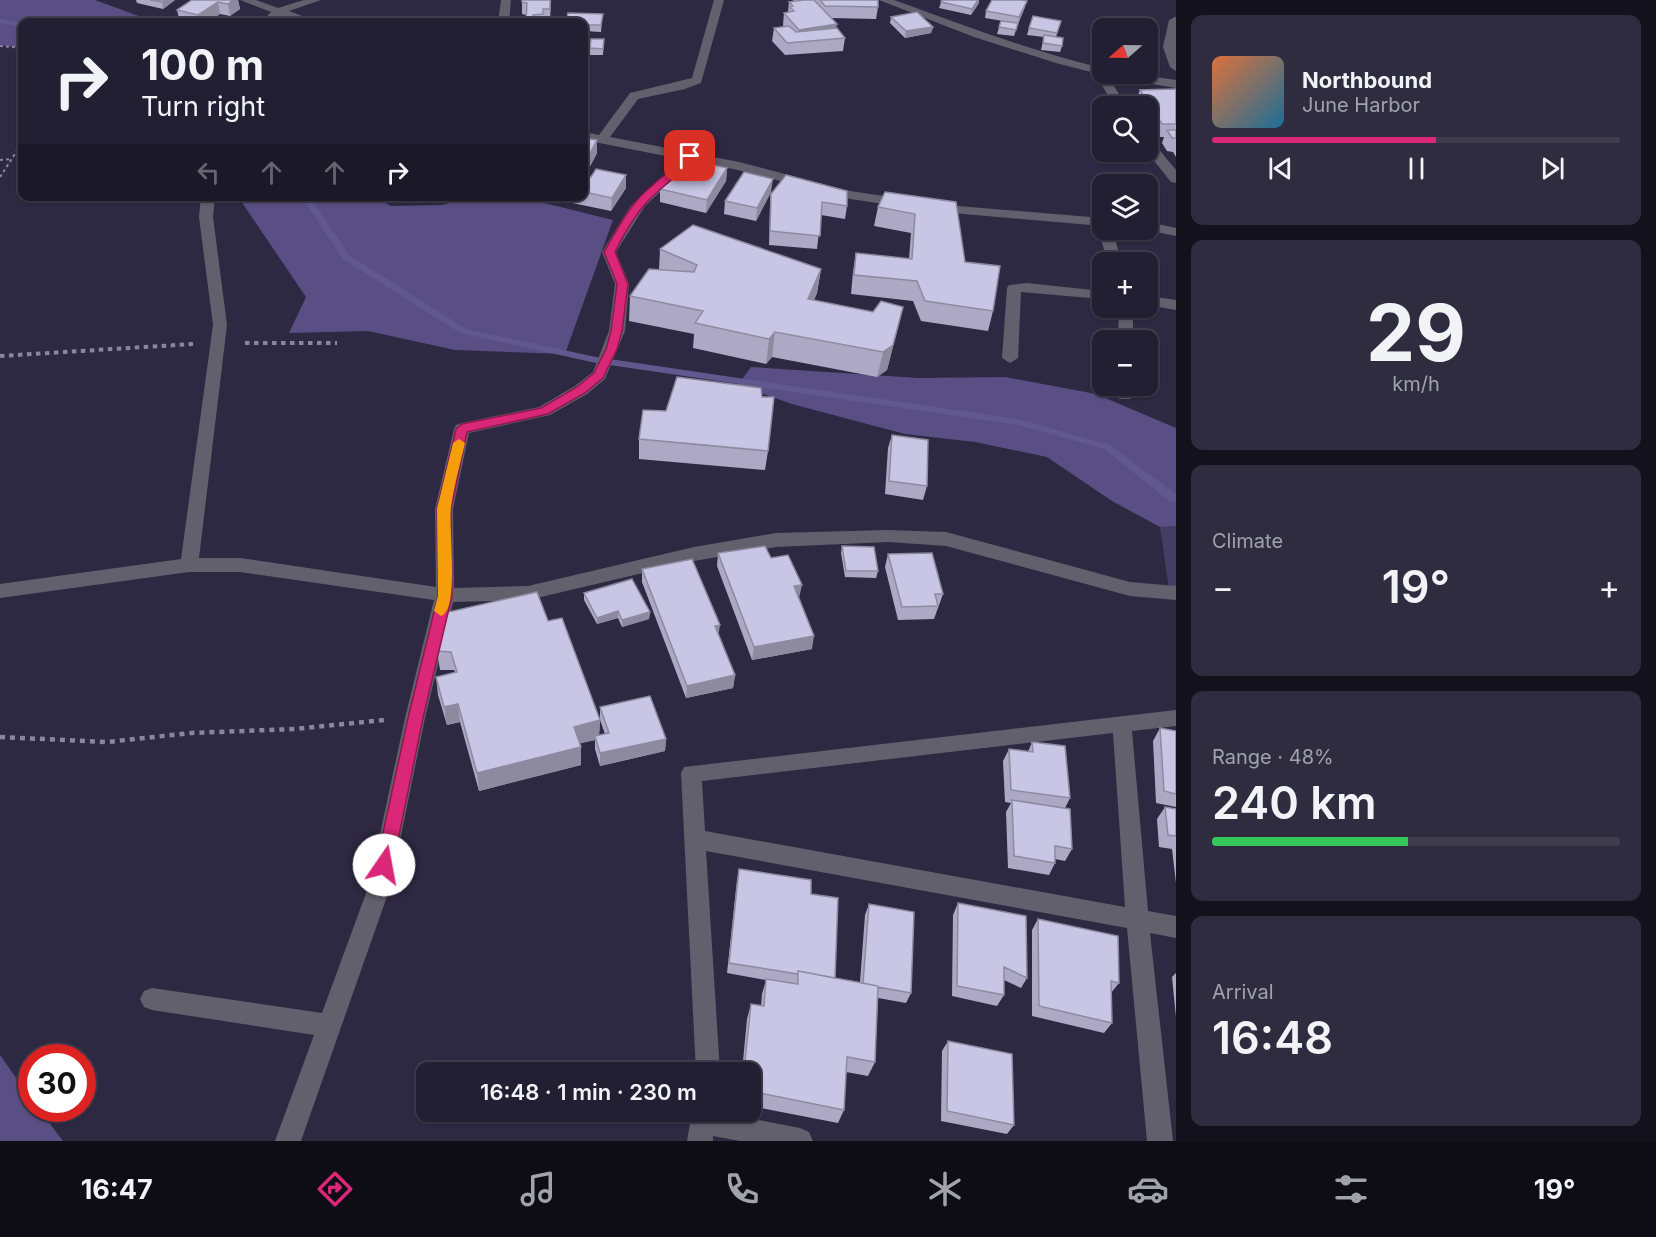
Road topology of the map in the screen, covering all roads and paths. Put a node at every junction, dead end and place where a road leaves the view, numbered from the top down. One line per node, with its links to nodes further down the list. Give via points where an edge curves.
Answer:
1 (245, 0): 6 (street)
2 (316, 0): 6 (street)
3 (506, 0): 9 (street)
4 (719, 0): 18 (street, via 697,80 634,96)
5 (884, 0): 14 (street, via 978,35)
6 (279, 11): 7 (street); 8 (street)
7 (271, 18)
8 (298, 18)
9 (504, 18)
10 (1175, 20): 13 (street, via 1169,47)
11 (0, 46): 12 (path)
12 (18, 48)
13 (1176, 67)
14 (1092, 68)
15 (1158, 81): 16 (street)
16 (1176, 84)
17 (588, 137): 18 (street)
18 (602, 140): 20 (street)
19 (18, 149): 23 (path)
20 (690, 156): 27 (street, via 850,195 933,208); 40 (street, via 645,198 609,252 622,284 616,331 599,375 544,411 462,429 444,509)
21 (1158, 156): 25 (street)
22 (0, 159): 23 (path)
23 (11, 159): 24 (path)
24 (0, 177)
25 (1176, 179)
26 (208, 201): 33 (street, via 206,217 220,325)
27 (1092, 221)
28 (1158, 228): 29 (street)
29 (1176, 232)
30 (1092, 294): 36 (street, via 1014,288)
31 (1158, 302): 32 (street)
32 (1176, 305)
33 (218, 342): 34 (path); 35 (path); 37 (street)
34 (337, 343)
35 (0, 356)
36 (1010, 358)
37 (189, 565): 38 (street); 40 (street, via 240,565)
38 (0, 591)
39 (1176, 593): 40 (street, via 1130,589 946,540 888,536 776,540 694,554 528,593)
40 (445, 596): 41 (street)
41 (415, 718): 44 (path, via 106,742); 49 (street, via 380,885)
42 (1176, 718): 43 (street)
43 (1122, 725): 45 (street, via 692,773); 46 (street)
44 (0, 737)
45 (695, 839): 46 (street); 50 (street)
46 (1137, 920): 47 (street); 54 (street)
47 (1176, 927)
48 (152, 999): 49 (street)
49 (329, 1026): 52 (street)
50 (707, 1062)
51 (702, 1125): 53 (street)
52 (288, 1141)
53 (800, 1141)
54 (1160, 1141)

